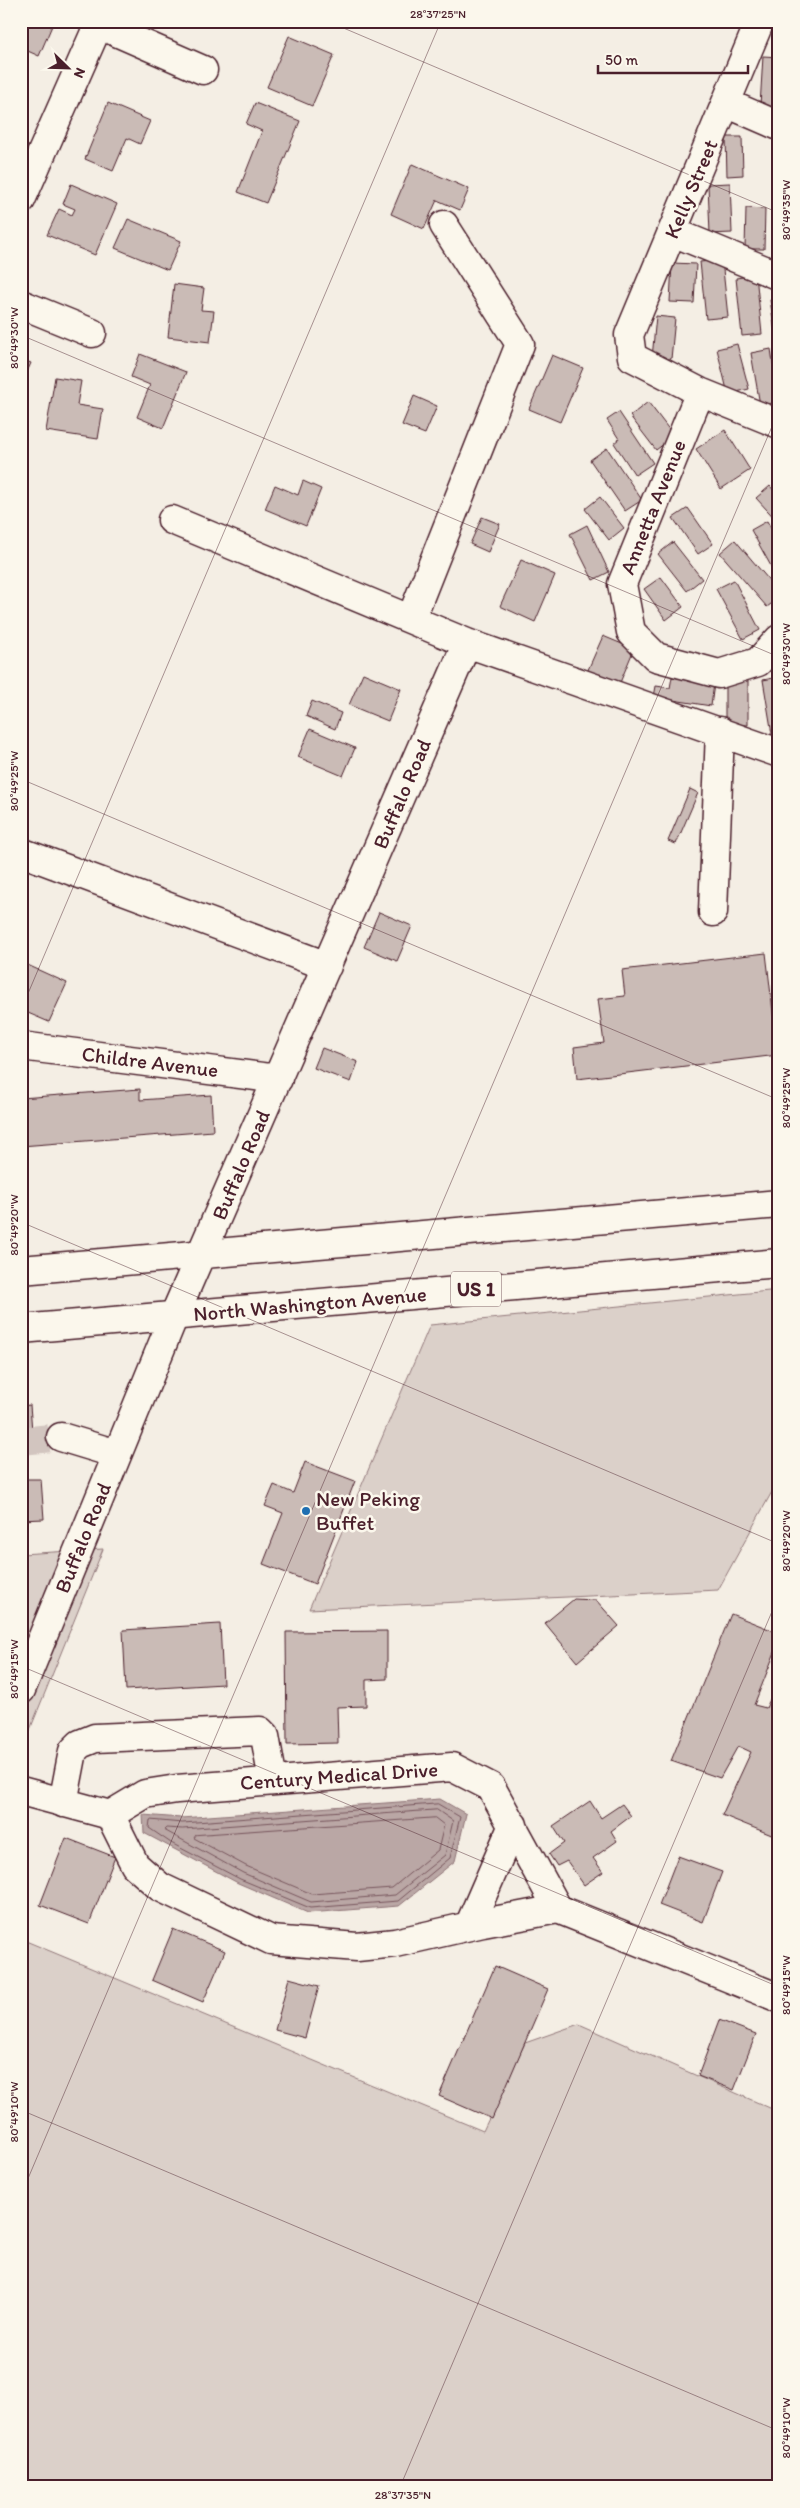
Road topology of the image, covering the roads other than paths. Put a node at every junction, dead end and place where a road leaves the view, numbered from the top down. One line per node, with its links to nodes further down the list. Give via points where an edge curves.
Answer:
1 (760, 21): 4 (street, Kelly Street)
2 (99, 23): 3 (street); 6 (street)
3 (203, 70)
4 (726, 103): 5 (street); 8 (street, Kelly Street)
5 (779, 126)
6 (21, 200)
7 (444, 226): 15 (street, via 520,344)
8 (673, 232): 9 (street); 12 (street, Kelly Street, via 629,335 632,357)
9 (779, 276)
10 (21, 304): 11 (street)
11 (92, 333)
12 (700, 392): 13 (street); 16 (street, Annetta Avenue, via 622,584 631,632 656,657 718,674 758,662)
13 (779, 424)
14 (172, 520): 15 (street)
15 (412, 619): 17 (street)
16 (779, 639)
17 (467, 643): 18 (street); 22 (street, Buffalo Road)
18 (720, 730): 19 (street); 21 (street)
19 (779, 753)
20 (21, 852): 22 (street)
21 (713, 912)
22 (327, 966): 24 (street, Buffalo Road)
23 (21, 1046): 24 (street, Childre Avenue)
24 (278, 1078): 26 (street, Buffalo Road)
25 (779, 1204): 26 (street)
26 (203, 1254): 28 (street); 29 (street, Buffalo Road)
27 (779, 1263): 29 (street, North Washington Avenue / US 1)
28 (21, 1270)
29 (174, 1316): 30 (street, North Washington Avenue / US 1); 32 (street, Buffalo Road)
30 (21, 1329)
31 (61, 1437): 32 (street)
32 (117, 1454): 33 (street, Buffalo Road)
33 (21, 1690)
34 (273, 1781): 36 (street, via 265,1736 260,1731 94,1738 73,1751); 37 (street, Century Medical Drive, via 178,1788 145,1794); 38 (street, Century Medical Drive, via 452,1768 491,1787)
35 (21, 1791): 36 (street)
36 (63, 1802): 37 (street)
37 (110, 1815): 40 (street, via 135,1865 160,1887 270,1940 357,1947 395,1943)
38 (513, 1825): 39 (street, Century Medical Drive); 40 (street)
39 (558, 1909): 40 (street); 41 (street)
40 (469, 1926)
41 (779, 1998)

